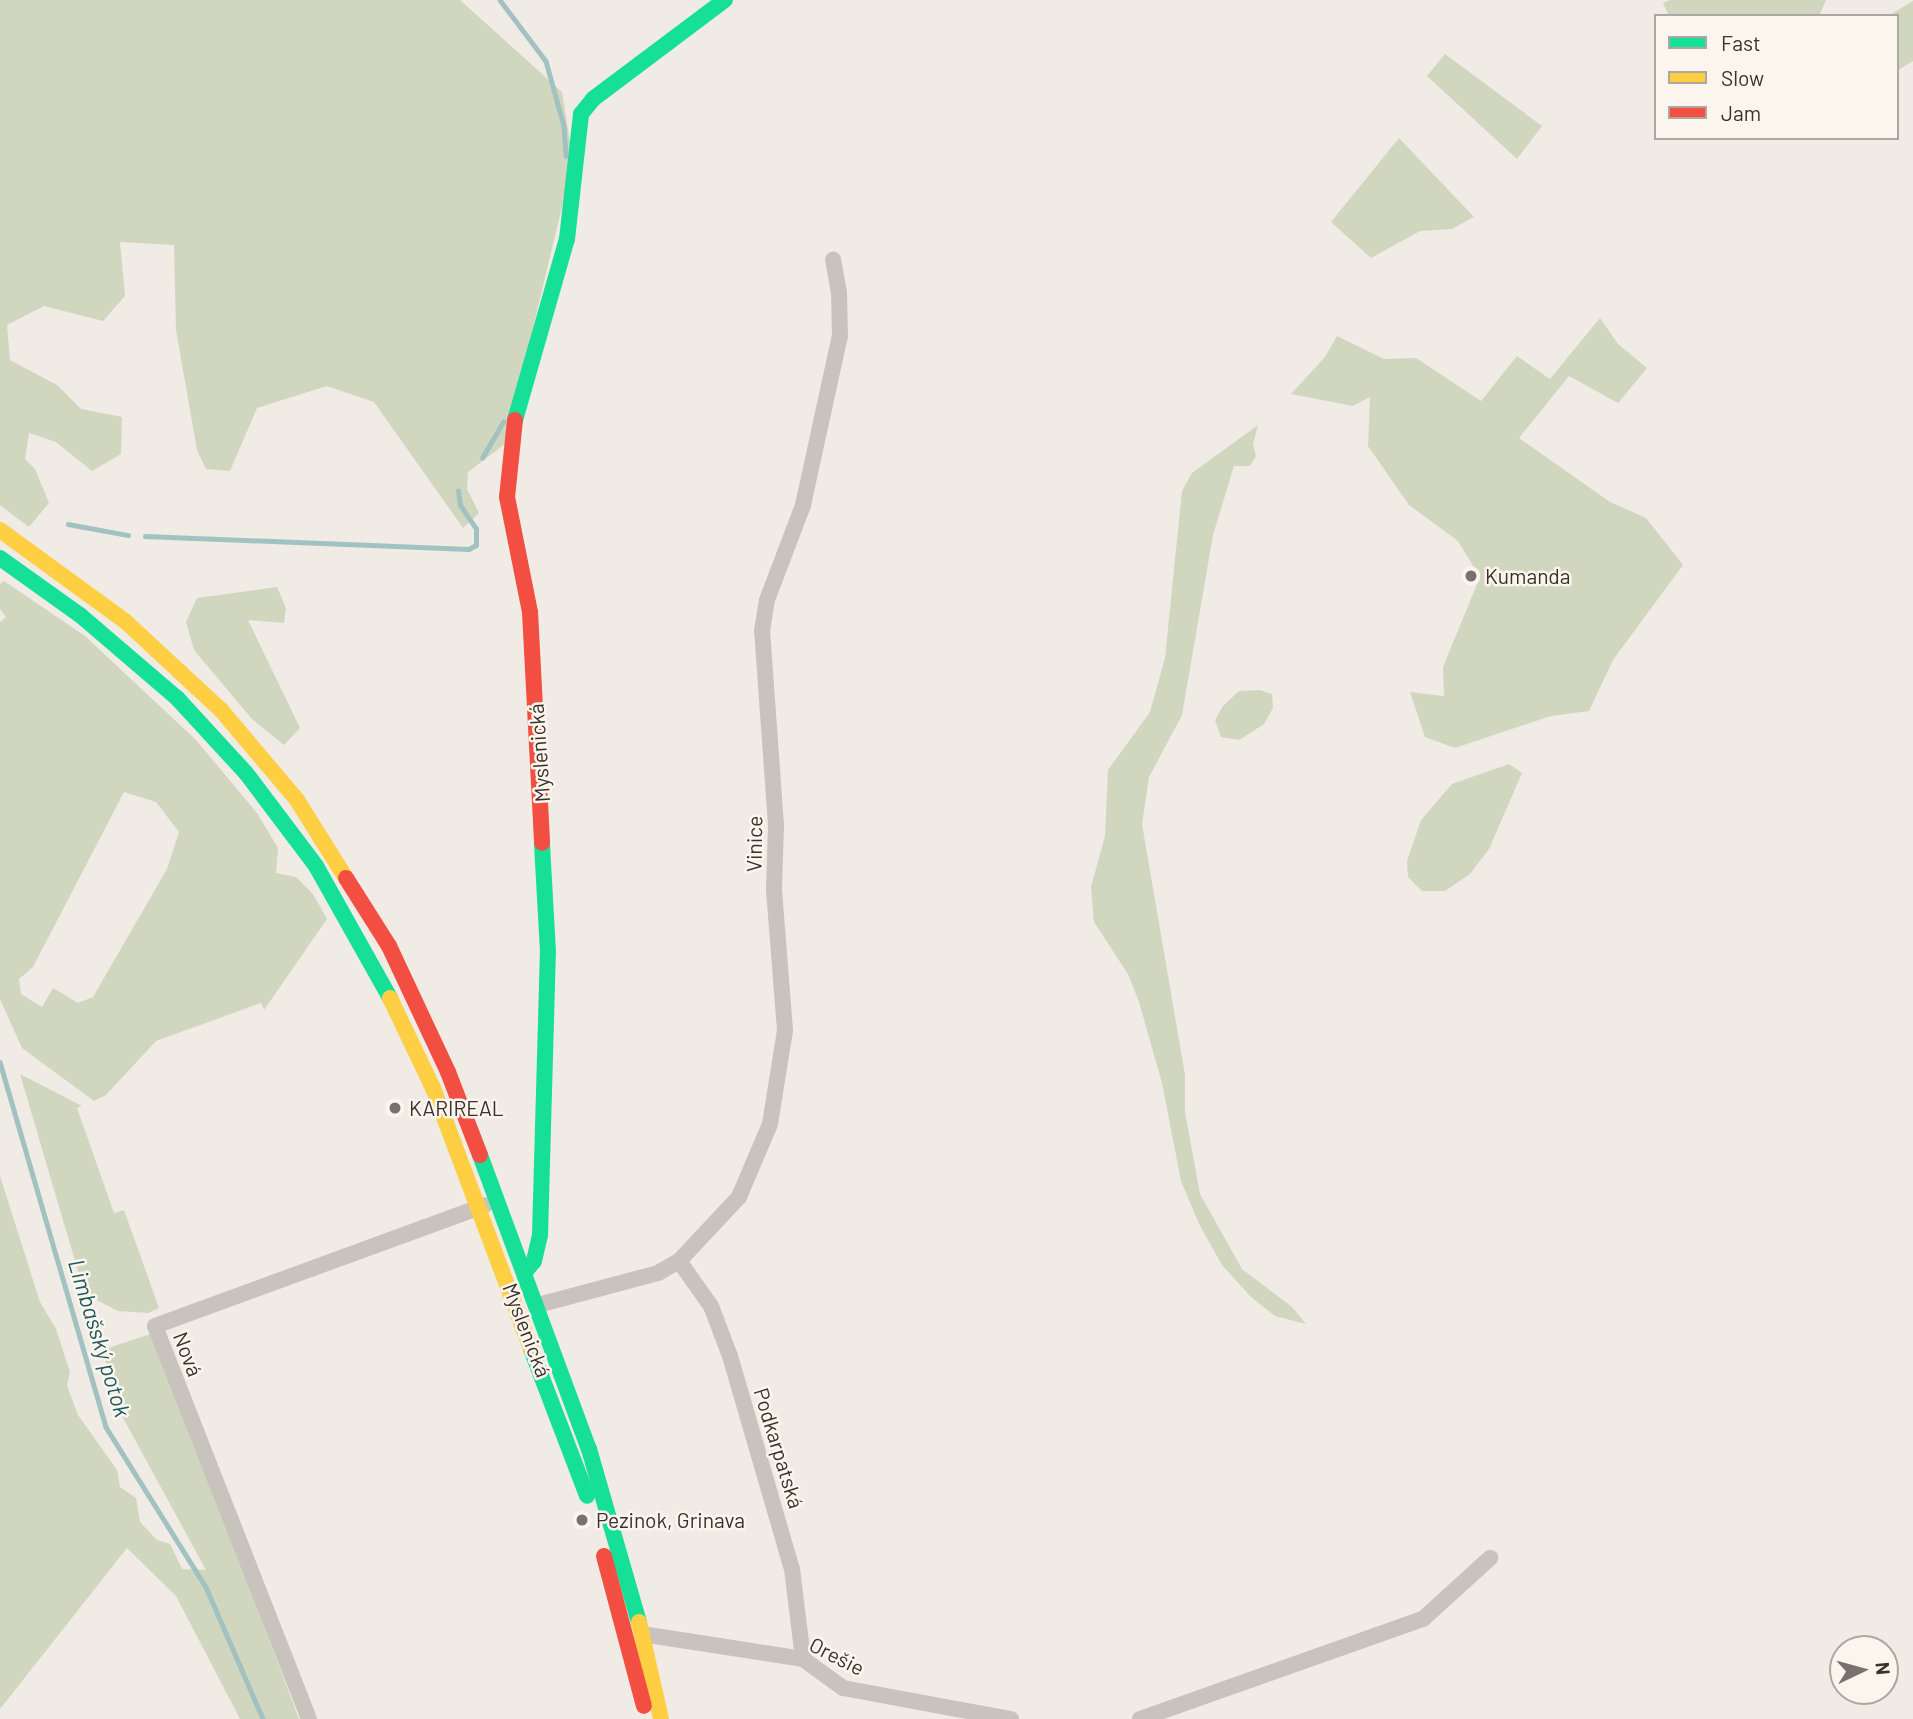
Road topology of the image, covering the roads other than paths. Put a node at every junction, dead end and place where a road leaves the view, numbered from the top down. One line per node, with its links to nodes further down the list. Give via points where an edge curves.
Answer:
1 (725, 0): 9 (main road, Myslenická, via 585,106 576,133 567,239 525,373 506,478 509,515 530,612 548,953 540,1236 534,1261)
2 (833, 260): 8 (street, Vinice, via 840,336 803,505 767,600 762,631 776,825 774,889 784,1052 770,1124 748,1182 712,1230)
3 (0, 530): 5 (main road, Myslenická, via 125,621 221,709 297,800 389,946 448,1072)
4 (0, 558): 6 (main road, Myslenická, via 146,669 226,750 316,866 369,954 428,1077)
5 (497, 1200): 6 (street); 9 (main road, Myslenická)
6 (480, 1207): 7 (main road, Myslenická); 14 (street, Nová, via 155,1325)
7 (499, 1255): 9 (main road); 15 (main road, Myslenická, via 593,1515)
8 (679, 1261): 10 (street, Vinice, via 658,1273); 13 (street, Podkarpatská, via 711,1306 730,1356 792,1569)
9 (525, 1272): 10 (main road, Myslenická)
10 (538, 1305): 12 (main road, Myslenická, via 589,1449)
11 (1490, 1558): 18 (street, via 1423,1619)
12 (642, 1634): 13 (street, Orešie); 16 (main road, Myslenická)
13 (803, 1659): 17 (street, Orešie, via 843,1688)
14 (309, 1719)
15 (647, 1719)
16 (662, 1719)
17 (1011, 1719)
18 (1140, 1719)

